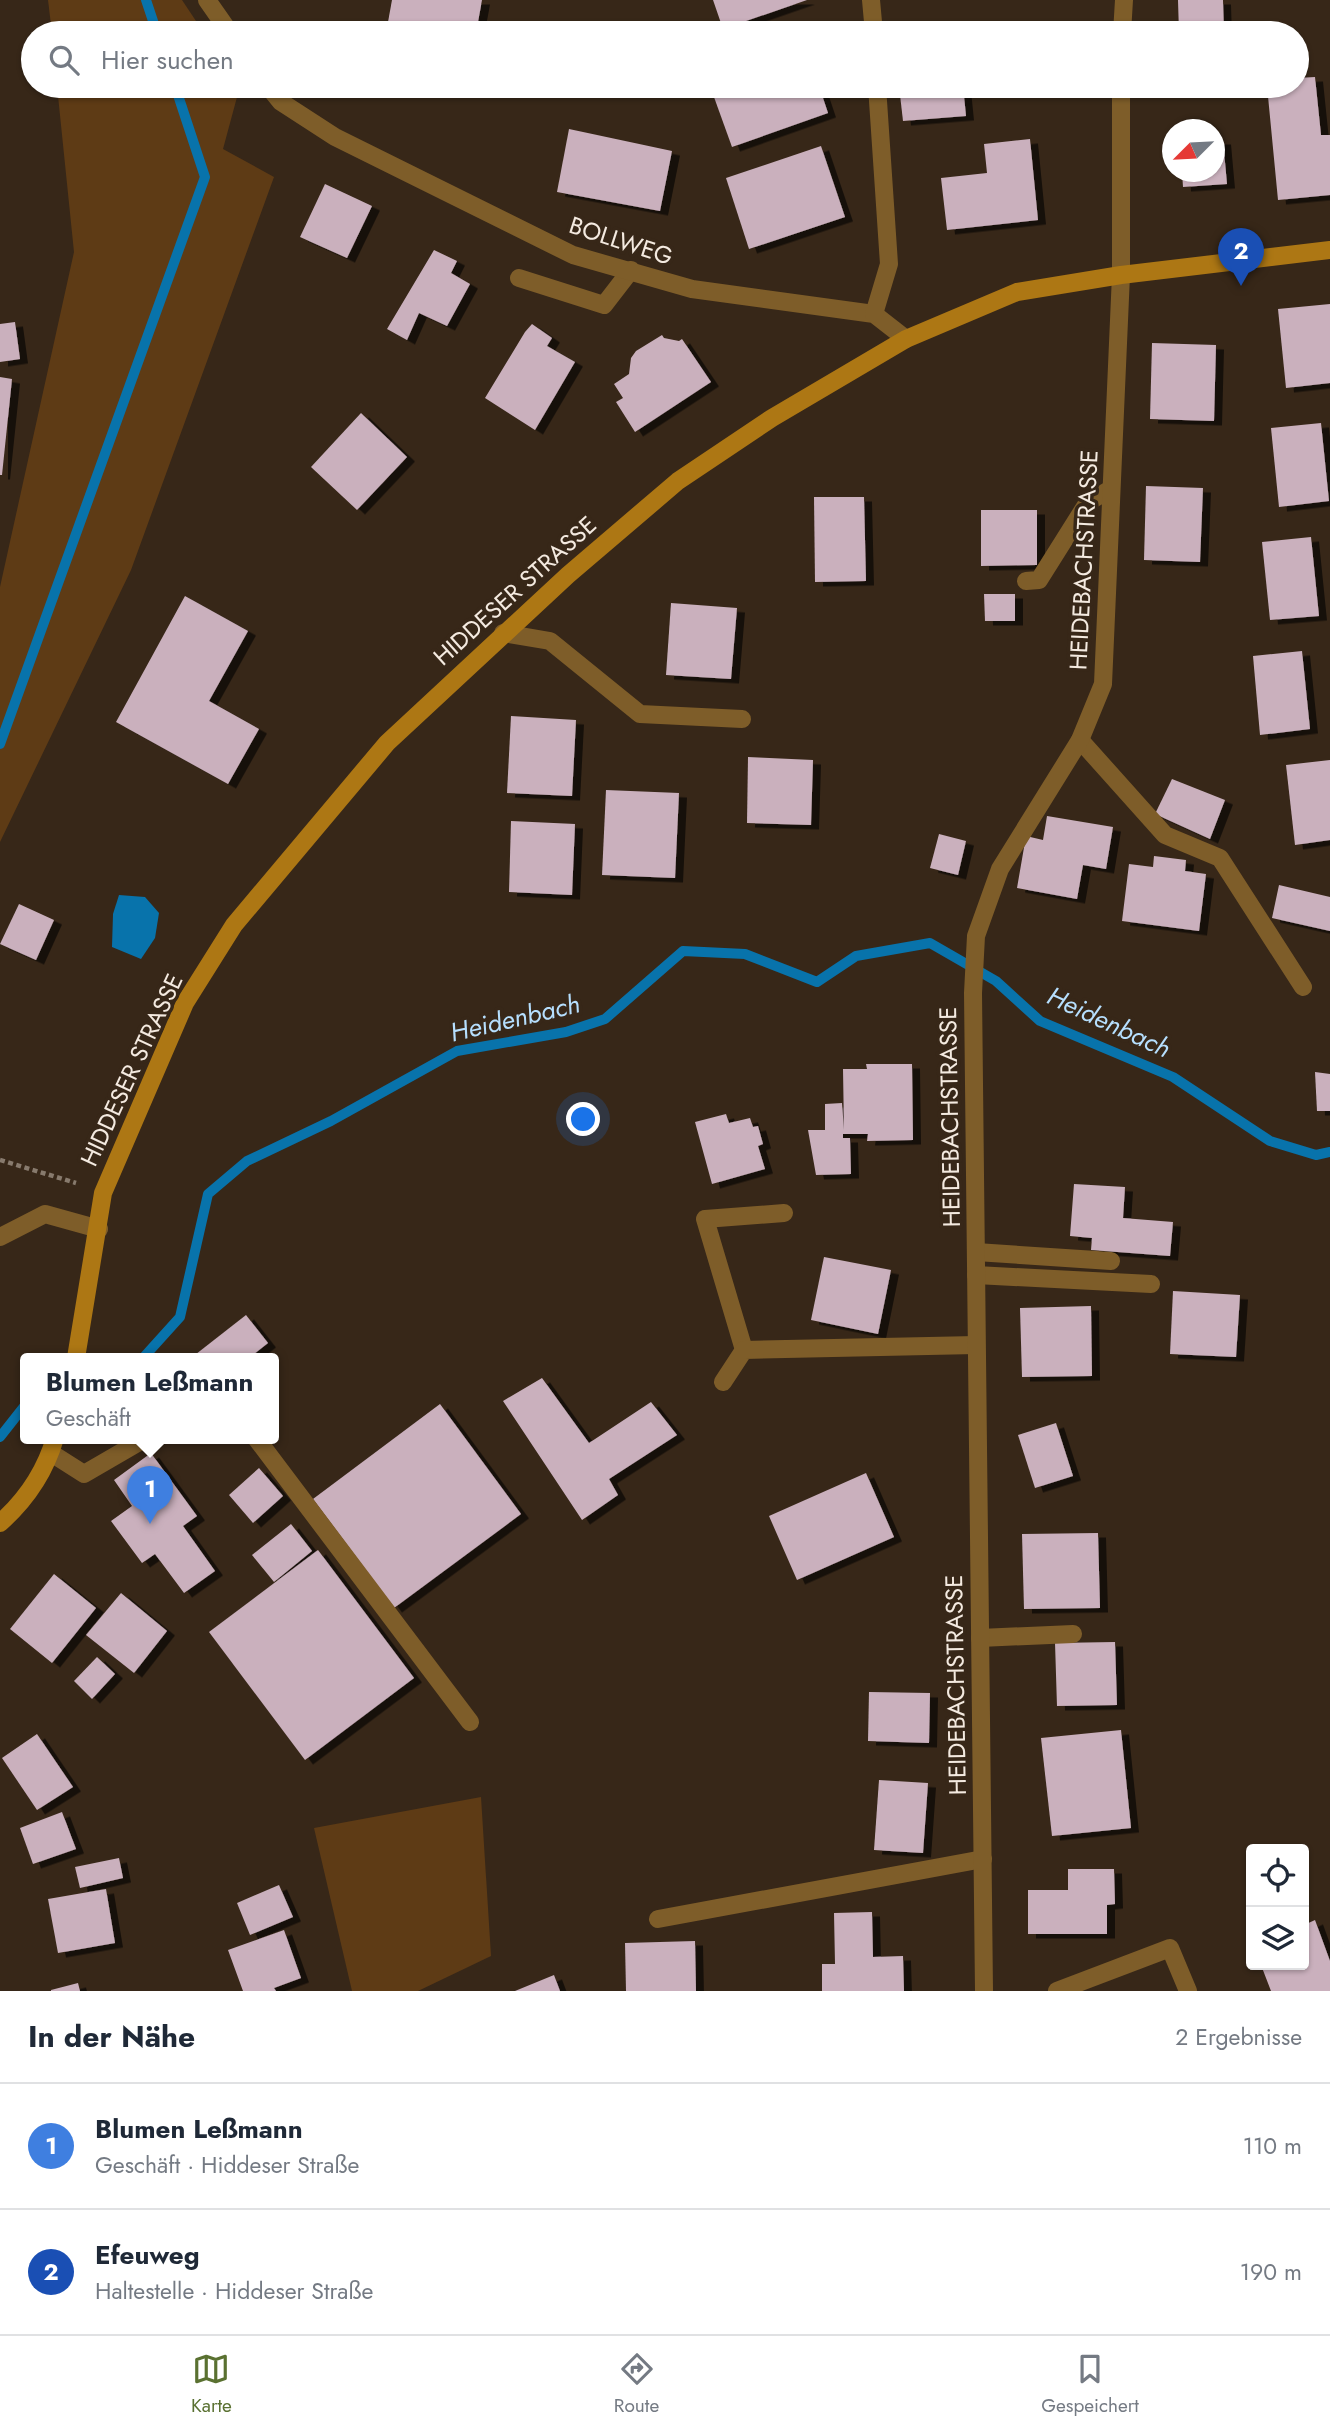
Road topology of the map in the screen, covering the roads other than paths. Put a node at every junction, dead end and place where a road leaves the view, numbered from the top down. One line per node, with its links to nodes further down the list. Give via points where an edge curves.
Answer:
1 (207, 0): 4 (street)
2 (871, 0): 5 (street)
3 (1124, 0): 6 (street)
4 (222, 21)
5 (873, 21)
6 (1123, 21)
7 (278, 98): 11 (street, BOLLWEG, via 348,144 573,255)
8 (878, 98): 14 (street, via 889,264)
9 (1122, 98): 12 (street, HEIDEBACHSTRASSE)
10 (1330, 250): 12 (main road, HIDDESER STRASSE)
11 (631, 270): 13 (street, via 604,305); 14 (street, BOLLWEG, via 692,289)
12 (1121, 275): 15 (main road, HIDDESER STRASSE, via 1017,292); 16 (street, HEIDEBACHSTRASSE)
13 (519, 278)
14 (874, 314): 15 (street)
15 (906, 339): 18 (main road, HIDDESER STRASSE, via 772,418 678,481)
16 (1111, 489): 17 (street, via 1088,502 1039,580); 20 (street, HEIDEBACHSTRASSE, via 1103,684)
17 (1026, 581)
18 (503, 633): 19 (street, via 550,641 640,715); 23 (main road, HIDDESER STRASSE, via 387,743 234,925 185,1003 103,1193)
19 (741, 719)
20 (1080, 740): 21 (street, via 1166,835 1220,858); 25 (street, HEIDEBACHSTRASSE, via 1000,869 975,936)
21 (1303, 987)
22 (784, 1213): 30 (street, via 705,1219)
23 (99, 1229): 24 (street, via 45,1214); 31 (main road, HIDDESER STRASSE)
24 (0, 1237)
25 (976, 1252): 26 (street); 27 (street, HEIDEBACHSTRASSE)
26 (1111, 1261)
27 (976, 1275): 28 (street); 29 (street, HEIDEBACHSTRASSE)
28 (1151, 1284)
29 (976, 1345): 30 (street); 38 (street, HEIDEBACHSTRASSE)
30 (744, 1350): 32 (street)
31 (77, 1353)
32 (723, 1382)
33 (136, 1444): 35 (street, via 84,1474)
34 (261, 1444): 39 (street)
35 (53, 1446): 36 (main road, via 44,1470)
36 (0, 1523)
37 (1073, 1634): 38 (street)
38 (980, 1637): 40 (street, HEIDEBACHSTRASSE)
39 (470, 1722)
40 (983, 1859): 41 (street); 42 (street, HEIDEBACHSTRASSE)
41 (658, 1919)
42 (984, 1991)
43 (1056, 1991): 44 (street, via 1170,1948)
44 (1188, 1991)

